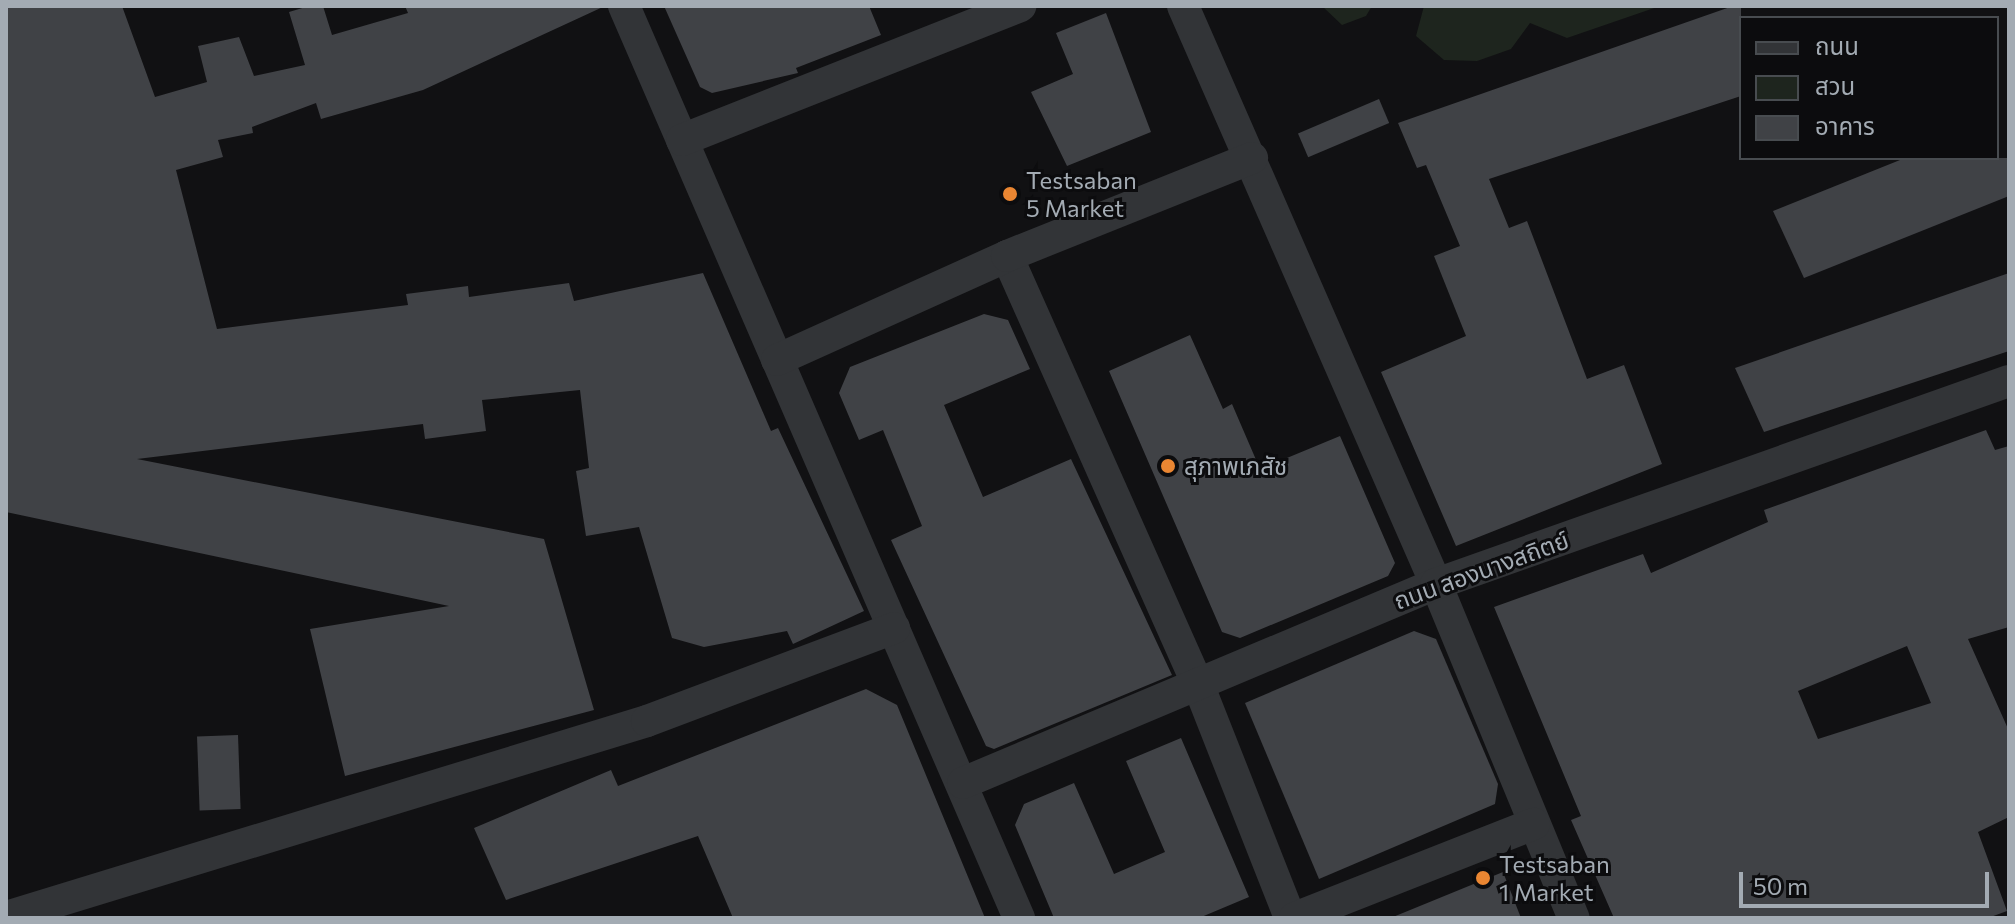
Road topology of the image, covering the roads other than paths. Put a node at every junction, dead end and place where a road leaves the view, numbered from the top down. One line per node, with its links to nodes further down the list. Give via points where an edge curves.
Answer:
1 (624, 6): 4 (street)
2 (1020, 6): 4 (street)
3 (1183, 6): 5 (street)
4 (682, 140): 7 (street)
5 (1252, 158): 6 (street); 9 (street)
6 (1007, 256): 7 (street); 11 (street)
7 (777, 360): 10 (street)
8 (2009, 381): 9 (street, ถนน สองนางสถิตย์)
9 (1436, 584): 11 (street, ถนน สองนางสถิตย์); 13 (street)
10 (894, 628): 12 (street); 14 (street, via 647,721)
11 (1198, 684): 12 (street, ถนน สองนางสถิตย์); 16 (street)
12 (963, 783): 15 (street)
13 (1534, 824): 16 (street); 17 (street)
14 (6, 917)
15 (1019, 918)
16 (1293, 918)
17 (1574, 918)

